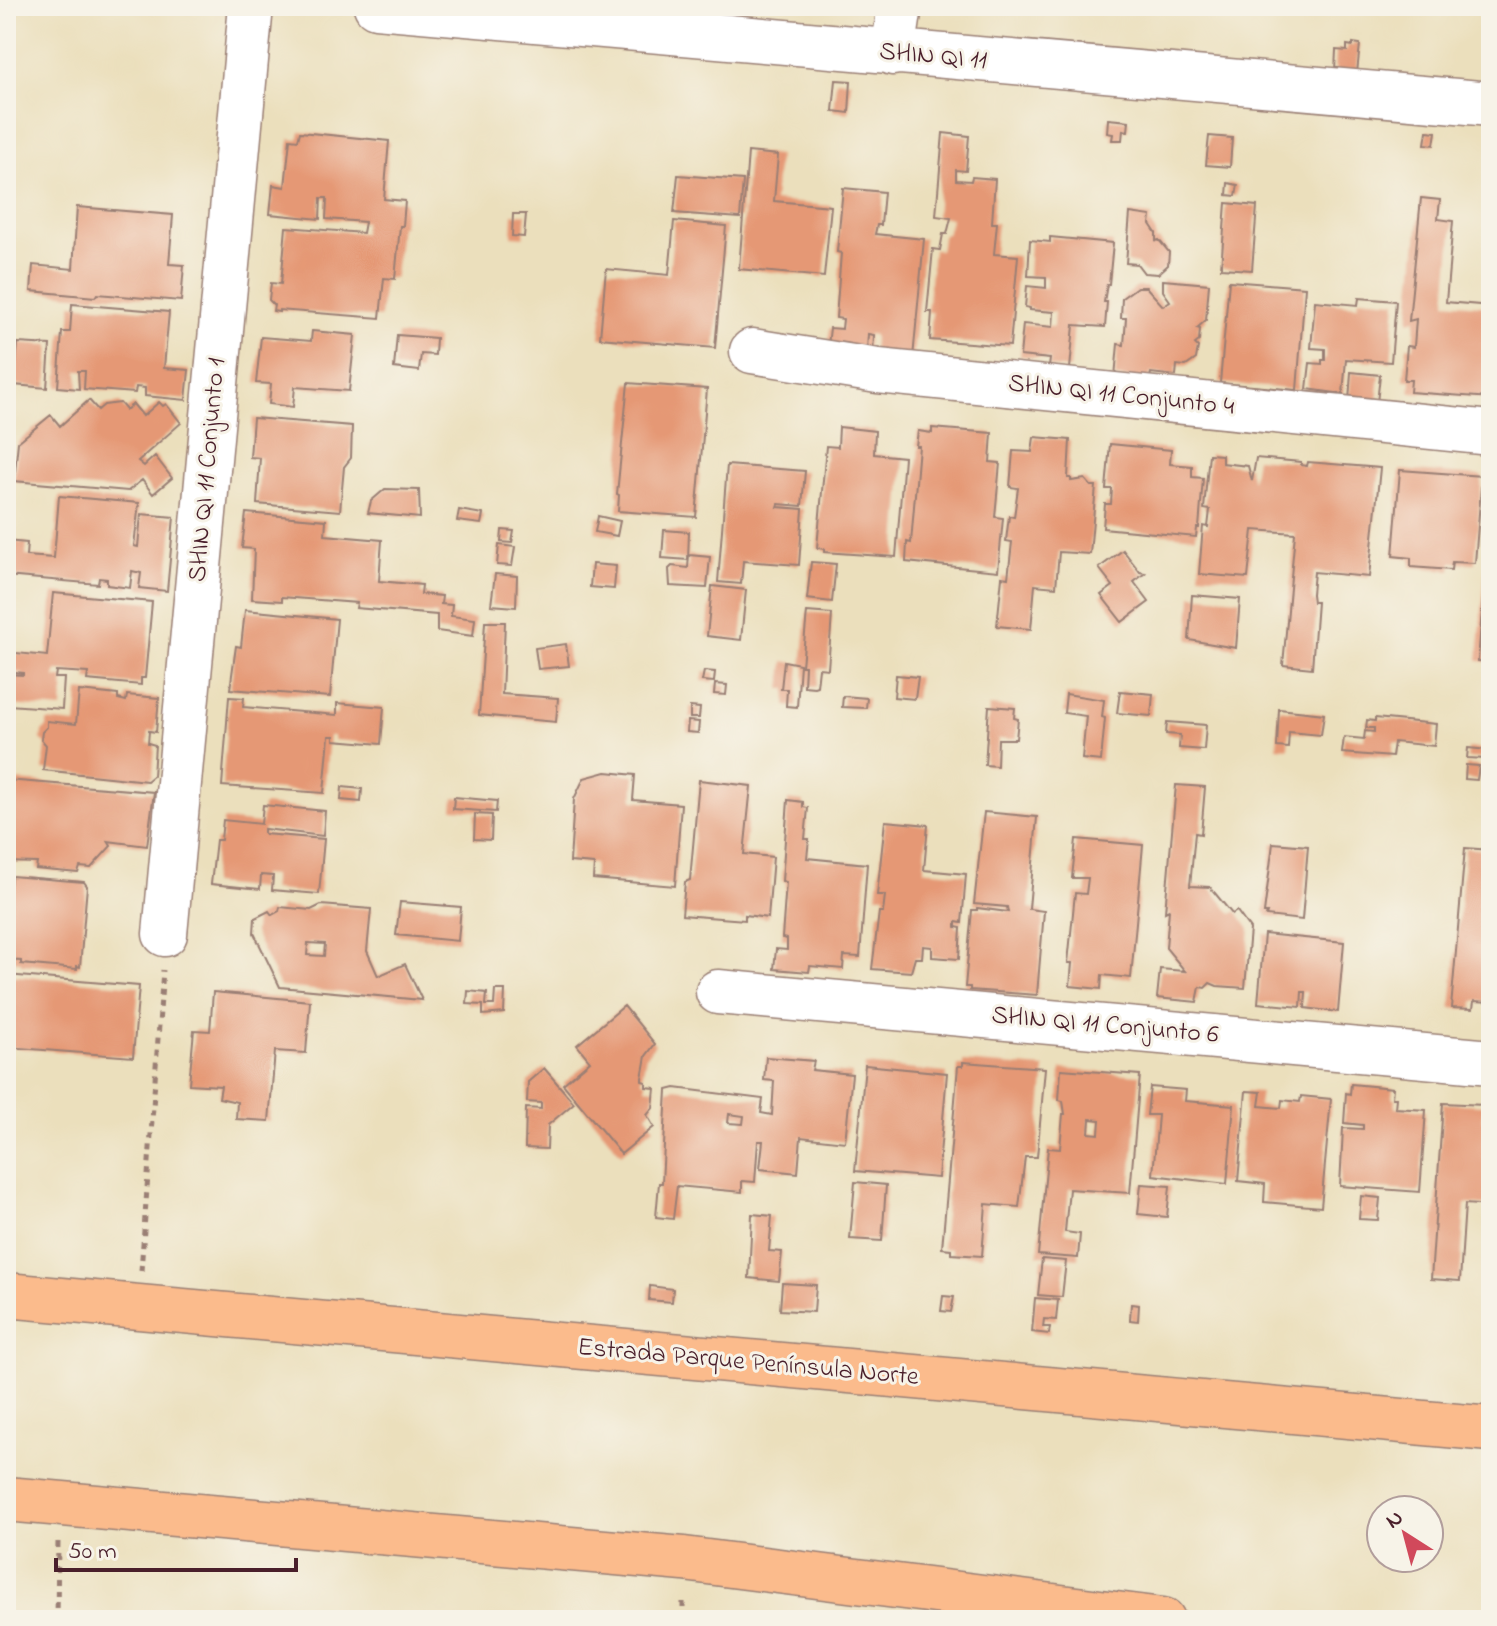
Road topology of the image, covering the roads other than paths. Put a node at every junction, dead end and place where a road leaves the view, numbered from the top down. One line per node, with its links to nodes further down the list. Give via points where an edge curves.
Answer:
1 (251, 6): 8 (street, SHIN QI 11 Conjunto 1)
2 (376, 6): 4 (street, SHIN QI 11)
3 (900, 6): 4 (street)
4 (893, 53): 5 (street, SHIN QI 11)
5 (1491, 104)
6 (752, 351): 7 (street, SHIN QI 11 Conjunto 4, via 878,371)
7 (1491, 433)
8 (165, 934)
9 (718, 992): 10 (street, SHIN QI 11 Conjunto 6)
10 (1491, 1062)
11 (6, 1295): 12 (main road, Estrada Parque Península Norte)
12 (1491, 1429)
13 (6, 1499): 14 (main road, via 684,1559)
14 (1163, 1620)

